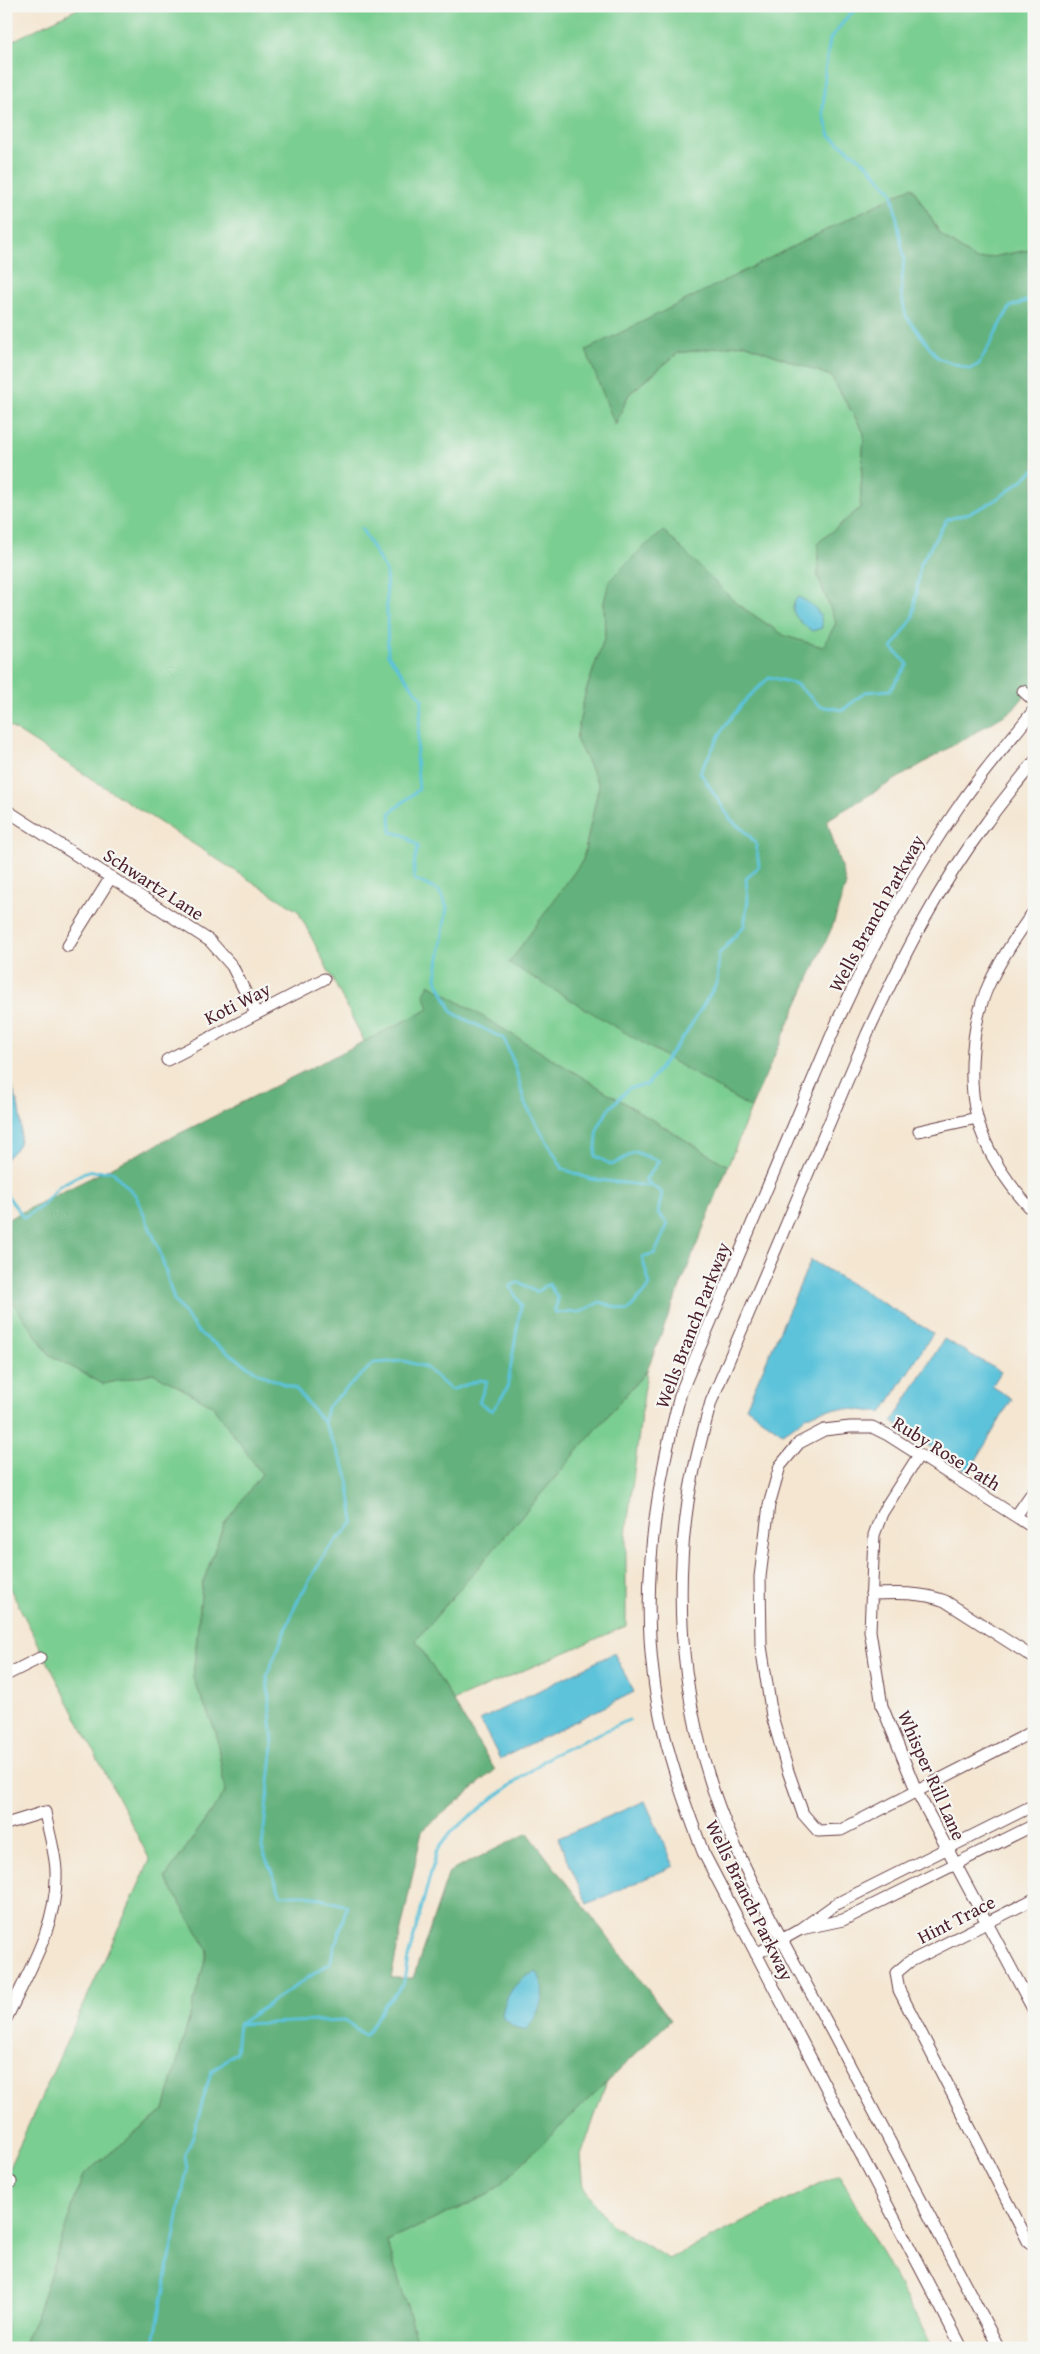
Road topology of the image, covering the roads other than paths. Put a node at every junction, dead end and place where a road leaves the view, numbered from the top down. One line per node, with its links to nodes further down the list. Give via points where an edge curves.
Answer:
1 (1023, 691): 2 (street)
2 (1034, 701)
3 (1034, 710): 34 (street, Wells Branch Parkway, via 960,804 909,882 865,961 712,1316 681,1392 667,1442 650,1561 650,1624 663,1732 679,1789 703,1852)
4 (1034, 762): 33 (street, Wells Branch Parkway, via 981,830 936,898 894,976 741,1328 711,1402 698,1450 688,1502 682,1562 682,1622 693,1716 710,1779 732,1839)
5 (6, 810): 6 (street, Schwartz Lane)
6 (111, 877): 8 (street); 10 (street, Schwartz Lane, via 210,941 232,966)
7 (1034, 911): 12 (street, via 989,984 977,1019 973,1065)
8 (68, 946)
9 (324, 979): 10 (street, Koti Way)
10 (256, 1013): 11 (street, Koti Way)
11 (167, 1060)
12 (977, 1118): 13 (street); 14 (street, via 991,1152 1012,1186)
13 (919, 1131)
14 (1034, 1212)
15 (919, 1455): 17 (street, Ruby Rose Path); 19 (street, Whisper Rill Lane, via 877,1523); 24 (street, Ruby Rose Path, via 872,1427 824,1430 799,1443 780,1466 769,1505 760,1576 761,1646 772,1716 803,1814 818,1832 841,1830)
16 (1034, 1490): 17 (street)
17 (1016, 1516): 18 (street, Ruby Rose Path)
18 (1034, 1528)
19 (871, 1594): 21 (street, via 933,1596); 24 (street, Whisper Rill Lane, via 870,1631 882,1706)
20 (40, 1658): 22 (street)
21 (1034, 1658)
22 (6, 1675)
23 (1034, 1731): 24 (street)
24 (916, 1790): 28 (street, Whisper Rill Lane)
25 (1034, 1805): 28 (street)
26 (6, 1824): 36 (street, via 45,1812 56,1870 55,1899 49,1926)
27 (1034, 1826): 29 (street)
28 (946, 1848): 29 (street, Whisper Rill Lane); 32 (street, via 836,1904)
29 (954, 1865): 31 (street, Whisper Rill Lane); 32 (street, via 843,1920)
30 (1034, 1899): 31 (street, Hint Trace)
31 (986, 1924): 35 (street, Whisper Rill Lane); 37 (street, Hint Trace, via 909,1962 896,1974 899,1990 1029,2243)
32 (801, 1929): 33 (street)
33 (783, 1939): 34 (street); 39 (street, Wells Branch Parkway)
34 (756, 1954): 38 (street, Wells Branch Parkway)
35 (1034, 2011)
36 (6, 2019)
37 (1034, 2246)
38 (962, 2348)
39 (999, 2348)

